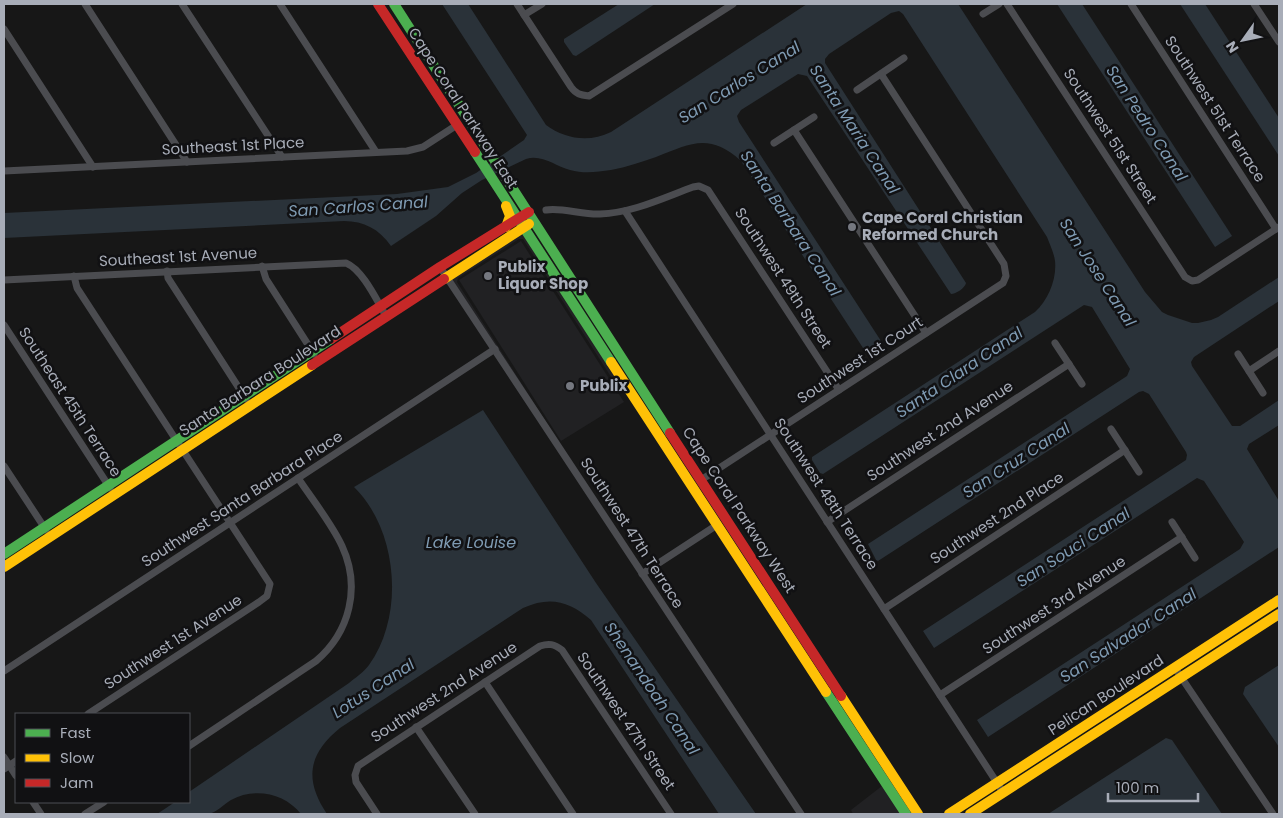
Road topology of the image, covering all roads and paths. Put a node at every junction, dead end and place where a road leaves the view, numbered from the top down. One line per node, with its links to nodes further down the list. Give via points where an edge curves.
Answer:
1 (85, 4): 28 (street)
2 (182, 4): 27 (street)
3 (280, 4): 26 (street)
4 (378, 4): 23 (main road, Cape Coral Parkway East)
5 (385, 4): 17 (main road, via 404,32)
6 (394, 4): 17 (main road, Cape Coral Parkway East)
7 (517, 4): 15 (street)
8 (542, 4): 15 (street)
9 (733, 4): 15 (street, via 589,96 575,92)
10 (999, 4): 14 (street)
11 (1007, 4): 37 (street, Southwest 51st Street, via 1185,277 1192,282 1198,280)
12 (1131, 4): 37 (street, Southwest 51st Terrace)
13 (1254, 4): 18 (street)
14 (983, 14)
15 (524, 15)
16 (4, 29): 29 (street)
17 (414, 34): 34 (main road, Cape Coral Parkway East)
18 (1279, 42)
19 (904, 58): 20 (street)
20 (881, 74): 21 (street); 48 (street, Southwest 1st Court, via 1004,264 1006,276 1003,283)
21 (856, 90)
22 (814, 117): 24 (street)
23 (457, 125): 26 (street, Southeast 1st Place, via 417,149); 31 (main road, Cape Coral Parkway East)
24 (794, 130): 25 (street); 48 (street)
25 (774, 143)
26 (376, 152): 27 (street, Southeast 1st Place)
27 (282, 157): 28 (street, Southeast 1st Place)
28 (187, 162): 29 (street, Southeast 1st Place)
29 (93, 167): 30 (street, Southeast 1st Place)
30 (4, 171)
31 (490, 180): 35 (main road, Cape Coral Parkway East); 36 (main road, via 510,216)
32 (546, 210): 33 (street, via 589,214)
33 (626, 211): 59 (street, Southwest 49th Street, via 693,187 708,190); 65 (street, Southwest 48th Terrace)
34 (532, 217): 35 (main road, Santa Barbara Boulevard); 58 (main road, Cape Coral Parkway West)
35 (521, 223): 36 (main road, Santa Barbara Boulevard); 42 (main road, Santa Barbara Boulevard); 47 (main road, Cape Coral Parkway West)
36 (506, 227): 39 (main road, Santa Barbara Boulevard)
37 (1278, 228)
38 (262, 266): 40 (street, Southeast 1st Avenue); 44 (street, Southeast 1st Avenue, via 339,262 352,266); 51 (street, via 266,279)
39 (440, 268): 42 (street, Southwest 47th Terrace); 44 (main road, Santa Barbara Boulevard)
40 (166, 271): 41 (street, Southeast 1st Avenue); 61 (street)
41 (74, 276): 43 (street, Southeast 1st Avenue); 66 (street, via 77,288)
42 (447, 278): 45 (main road, Santa Barbara Boulevard); 50 (street, Southwest 47th Terrace)
43 (4, 280)
44 (380, 307): 45 (street); 51 (main road, Santa Barbara Boulevard)
45 (386, 316): 54 (main road, Santa Barbara Boulevard)
46 (4, 325): 73 (street, Southeast 45th Terrace)
47 (592, 333): 58 (main road, via 603,338 630,380); 63 (main road, Cape Coral Parkway West)
48 (926, 333): 59 (street, Southwest 1st Court)
49 (1055, 343): 55 (street)
50 (495, 349): 71 (street, Southwest Santa Barbara Place); 85 (street, Southwest 47th Terrace)
51 (313, 351): 54 (street); 61 (main road, Santa Barbara Boulevard)
52 (1279, 351): 56 (street)
53 (1238, 354): 56 (street)
54 (319, 361): 62 (main road, Santa Barbara Boulevard)
55 (1069, 364): 57 (street); 76 (street, Southwest 2nd Avenue)
56 (1250, 371): 60 (street)
57 (1082, 384)
58 (642, 389): 72 (main road, Cape Coral Parkway West)
59 (839, 390): 65 (street, Southwest 1st Court)
60 (1264, 393)
61 (244, 396): 62 (street); 66 (main road, Santa Barbara Boulevard)
62 (250, 406): 67 (main road, Santa Barbara Boulevard)
63 (652, 426): 72 (main road, via 661,430 691,476); 78 (main road, Cape Coral Parkway West)
64 (1111, 429): 68 (street)
65 (771, 435): 72 (street, Southwest 1st Court); 76 (street, Southwest 48th Terrace)
66 (176, 441): 67 (street); 73 (main road, Santa Barbara Boulevard)
67 (182, 450): 74 (main road, Santa Barbara Boulevard); 75 (street)
68 (1125, 450): 70 (street); 88 (street, Southwest 2nd Place)
69 (4, 466): 79 (street)
70 (1139, 472)
71 (298, 478): 75 (street, Southwest Santa Barbara Place); 98 (street, via 343,547 351,576 350,604 341,632 316,661)
72 (701, 480): 86 (main road, Cape Coral Parkway West)
73 (108, 486): 74 (street, Southeast 45th Terrace); 79 (main road, Santa Barbara Boulevard)
74 (114, 495): 80 (main road, Santa Barbara Boulevard)
75 (230, 522): 92 (street, Southwest Santa Barbara Place); 96 (street, Southwest 1st Avenue, via 268,579 270,590 267,596)
76 (827, 522): 88 (street, Southwest 48th Terrace)
77 (1172, 522): 81 (street)
78 (717, 525): 85 (street); 86 (main road, via 725,527 755,573); 112 (main road, Cape Coral Parkway West)
79 (44, 528): 80 (street); 82 (main road, Santa Barbara Boulevard)
80 (51, 537): 84 (main road, Santa Barbara Boulevard)
81 (1182, 537): 83 (street); 95 (street, Southwest 3rd Avenue)
82 (4, 554)
83 (1195, 558)
84 (4, 567)
85 (642, 574): 111 (street, Southwest 47th Terrace)
86 (766, 579): 113 (main road, Cape Coral Parkway West)
87 (1279, 600): 91 (main road, Pelican Boulevard)
88 (884, 609): 95 (street, Southwest 48th Terrace)
89 (1279, 614): 93 (main road, Pelican Boulevard)
90 (556, 645): 94 (street, Southwest 2nd Avenue, via 547,643 540,646); 110 (street, Southwest 47th Street)
91 (1176, 668): 93 (street); 101 (main road, Pelican Boulevard)
92 (4, 672)
93 (1182, 677): 102 (main road, Pelican Boulevard); 116 (street)
94 (485, 682): 97 (street, Southwest 2nd Avenue); 109 (street)
95 (940, 695): 101 (street, Southwest 48th Terrace)
96 (90, 713)
97 (416, 727): 107 (street, Southwest 2nd Avenue, via 358,766 356,782); 108 (street)
98 (190, 745)
99 (4, 757): 100 (street)
100 (7, 768)
101 (997, 783): 102 (street, Southwest 48th Terrace); 114 (main road, Pelican Boulevard)
102 (1003, 792): 115 (main road, Pelican Boulevard)
103 (34, 803): 105 (street)
104 (102, 803): 106 (street)
105 (41, 814)
106 (85, 814)
107 (377, 814)
108 (474, 814)
109 (573, 814)
110 (671, 814)
111 (801, 814)
112 (906, 814)
113 (918, 814)
114 (950, 814)
115 (970, 814)
116 (1273, 814)

